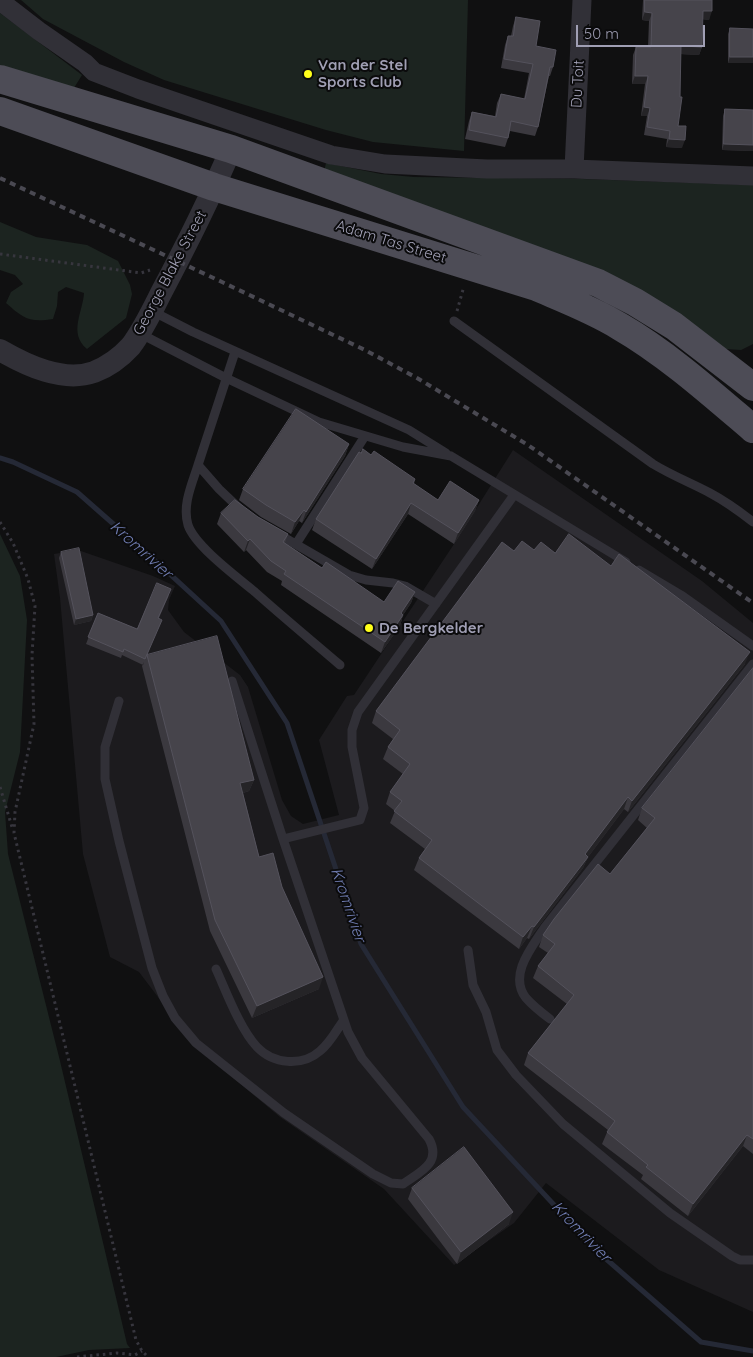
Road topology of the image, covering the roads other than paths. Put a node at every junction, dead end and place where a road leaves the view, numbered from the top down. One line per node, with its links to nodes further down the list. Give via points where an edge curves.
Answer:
1 (582, 0): 6 (street, Du Toit)
2 (0, 1): 6 (street, via 85,62 94,72 323,153 385,164)
3 (0, 79): 5 (main road, Adam Tas Street)
4 (0, 110): 8 (main road, Adam Tas Street)
5 (231, 149): 8 (street, George Blake Street); 15 (main road, Adam Tas Street, via 598,283 674,326)
6 (574, 169): 7 (street)
7 (753, 176)
8 (214, 187): 9 (street, George Blake Street); 16 (main road, Adam Tas Street, via 536,287 584,307 653,348)
9 (151, 311): 11 (street, George Blake Street); 13 (lane)
10 (454, 321): 23 (lane, via 653,464 710,493)
11 (139, 333): 12 (street, George Blake Street, via 131,346 110,364 75,375 44,370); 14 (lane)
12 (0, 350)
13 (235, 352): 14 (lane); 19 (lane, via 409,430)
14 (226, 378): 18 (lane, via 319,422); 20 (lane)
15 (751, 381): 16 (street)
16 (726, 407): 17 (main road, Adam Tas Street)
17 (752, 425)
18 (365, 436): 19 (lane); 25 (lane)
19 (452, 456): 21 (lane)
20 (198, 465): 22 (lane); 29 (lane, via 187,502 188,527 220,562)
21 (514, 495): 26 (lane); 27 (lane, via 681,595)
22 (251, 517)
23 (753, 522)
24 (271, 529): 25 (lane)
25 (296, 544): 26 (lane, via 349,575 405,586)
26 (436, 604): 32 (lane, via 358,712 352,730 352,747 364,808 360,820)
27 (753, 646)
28 (753, 664): 35 (lane, via 545,927 527,955 519,970 521,990)
29 (340, 665)
30 (232, 681): 32 (lane)
31 (119, 701): 36 (lane, via 105,747 105,779 152,968 175,1018 196,1043 284,1113 373,1174 390,1183 403,1184 428,1165 434,1147 362,1058)
32 (283, 839): 36 (lane, via 340,1003)
33 (468, 950): 37 (lane, via 473,985 486,1012 497,1050 537,1098 563,1124 670,1212 732,1256)
34 (216, 968): 36 (lane, via 246,1033 268,1056 292,1062 305,1059 319,1052)
35 (550, 1019)
36 (343, 1021)
37 (753, 1260)

